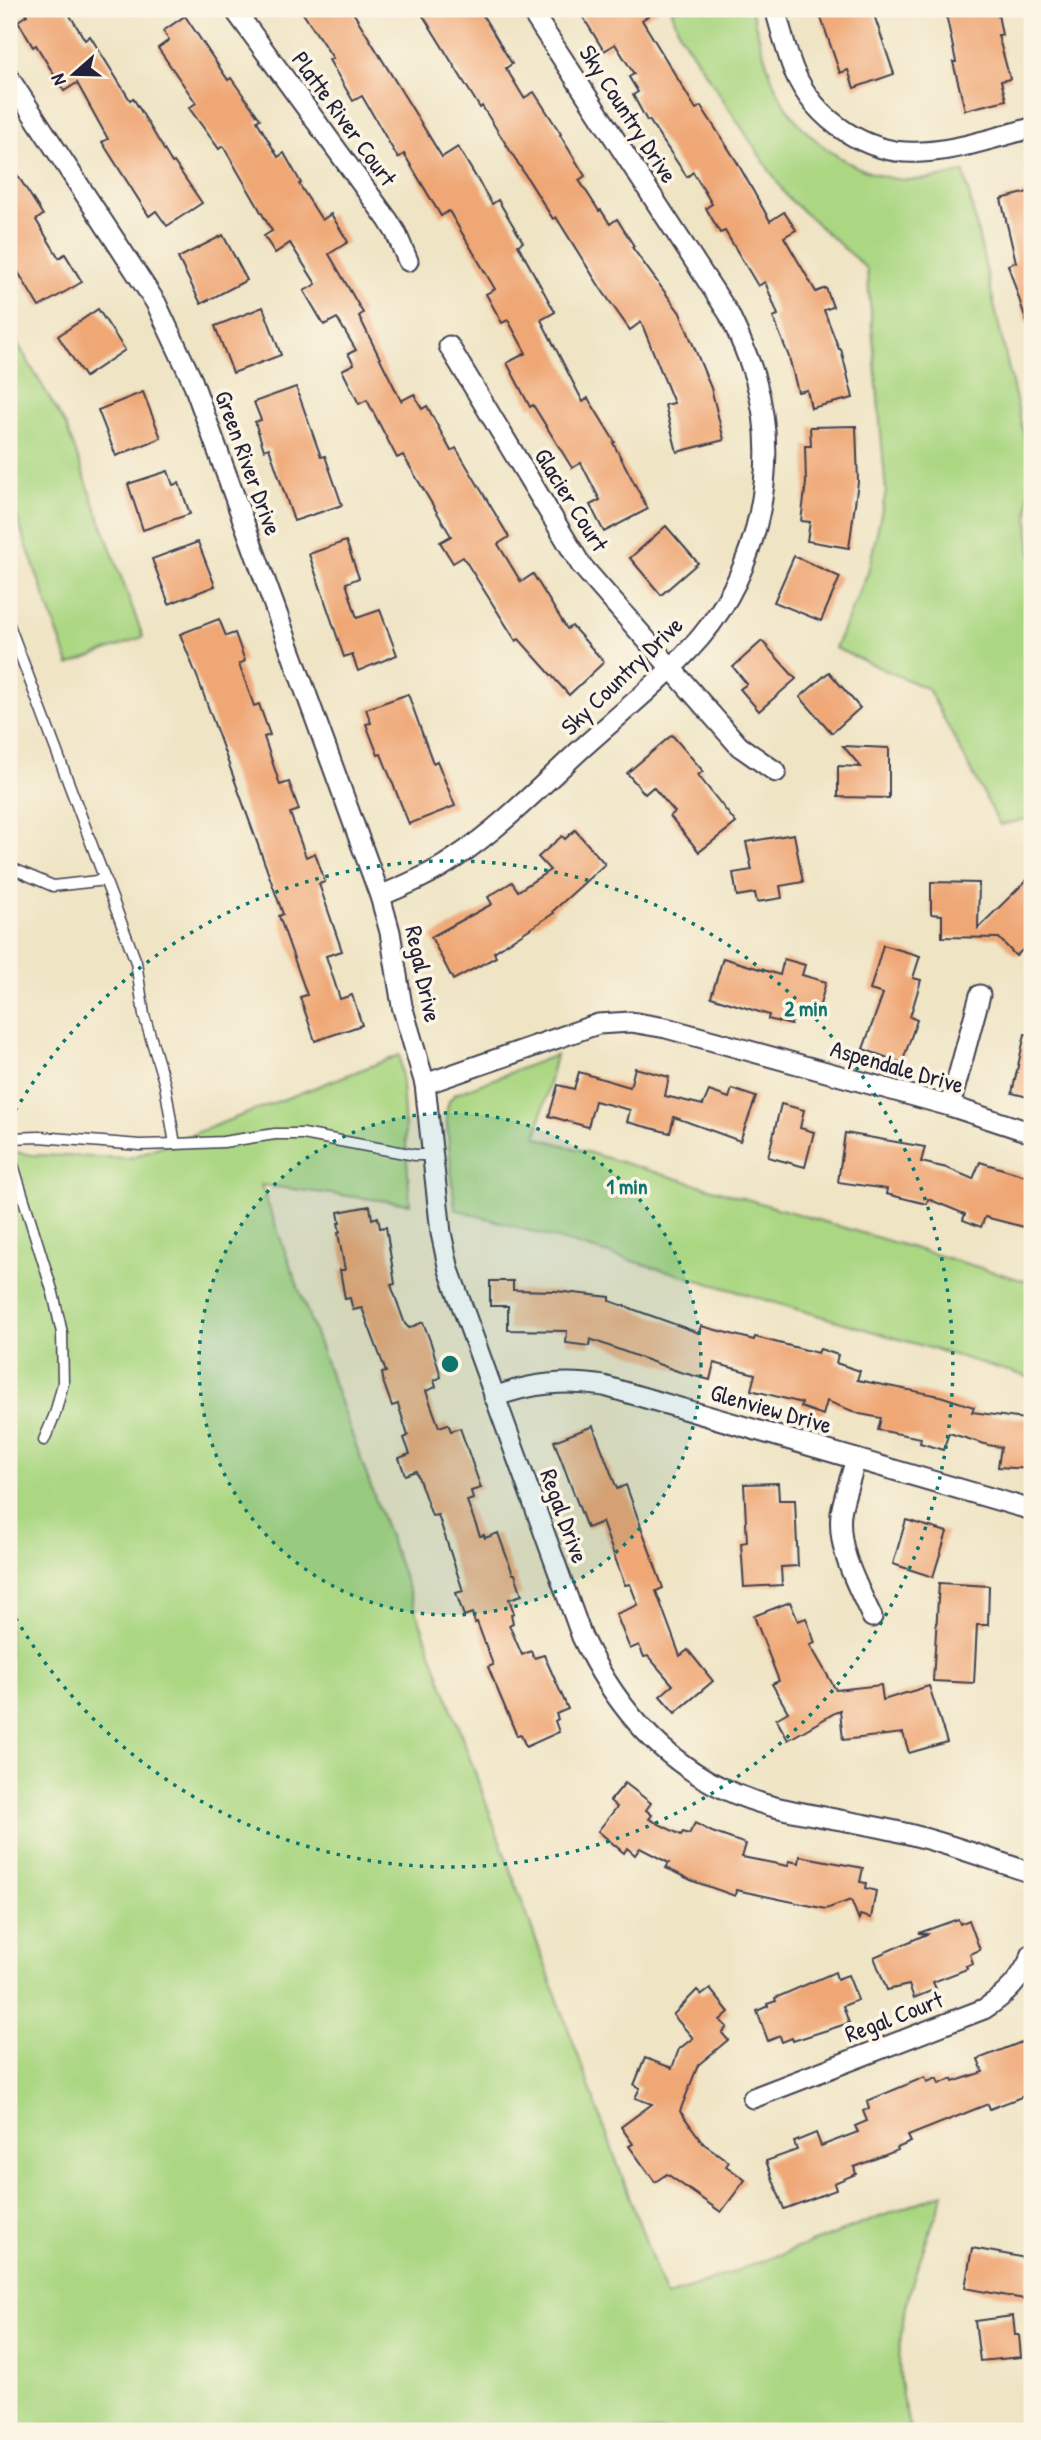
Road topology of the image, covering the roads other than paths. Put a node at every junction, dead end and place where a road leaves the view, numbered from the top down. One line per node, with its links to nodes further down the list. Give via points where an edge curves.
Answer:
1 (234, 9): 6 (street, Platte River Court, via 388,220)
2 (530, 9): 9 (street, Sky Country Drive, via 729,314 756,380 766,454 756,528 725,602 701,637)
3 (775, 9): 5 (street, via 805,92 841,129 865,142 919,153)
4 (9, 78): 13 (street, Green River Drive, via 156,303 178,345)
5 (1032, 128)
6 (408, 261)
7 (449, 345): 9 (street, Glacier Court, via 581,565)
8 (9, 625): 12 (lane)
9 (671, 667): 10 (street, Glacier Court, via 739,746); 13 (street, Sky Country Drive, via 490,832 445,864)
10 (776, 772)
11 (9, 867): 12 (lane, via 53,886)
12 (106, 880): 19 (lane, via 136,962)
13 (380, 896): 15 (street, Regal Drive, via 402,1006)
14 (980, 995): 16 (street)
15 (425, 1084): 16 (street, Aspendale Drive, via 566,1033 598,1024 631,1022); 21 (street, Regal Drive)
16 (950, 1107): 17 (street, Aspendale Drive)
17 (1032, 1133)
18 (9, 1138): 19 (lane)
19 (175, 1144): 21 (lane, via 303,1134)
20 (9, 1152): 23 (lane, via 62,1333 63,1383)
21 (434, 1155): 22 (street, Regal Drive, via 449,1270)
22 (494, 1397): 24 (street, Glenview Drive, via 545,1383 604,1386); 27 (street, Regal Drive, via 582,1637 599,1673 645,1733 705,1779 740,1796 903,1832)
23 (44, 1440)
24 (856, 1459): 25 (street, Glenview Drive); 26 (street, via 841,1512 841,1534 846,1558)
25 (1032, 1510)
26 (872, 1617)
27 (1032, 1873)
28 (1032, 1954): 29 (street, Regal Court, via 1018,1981 984,2009)
29 (753, 2098)

